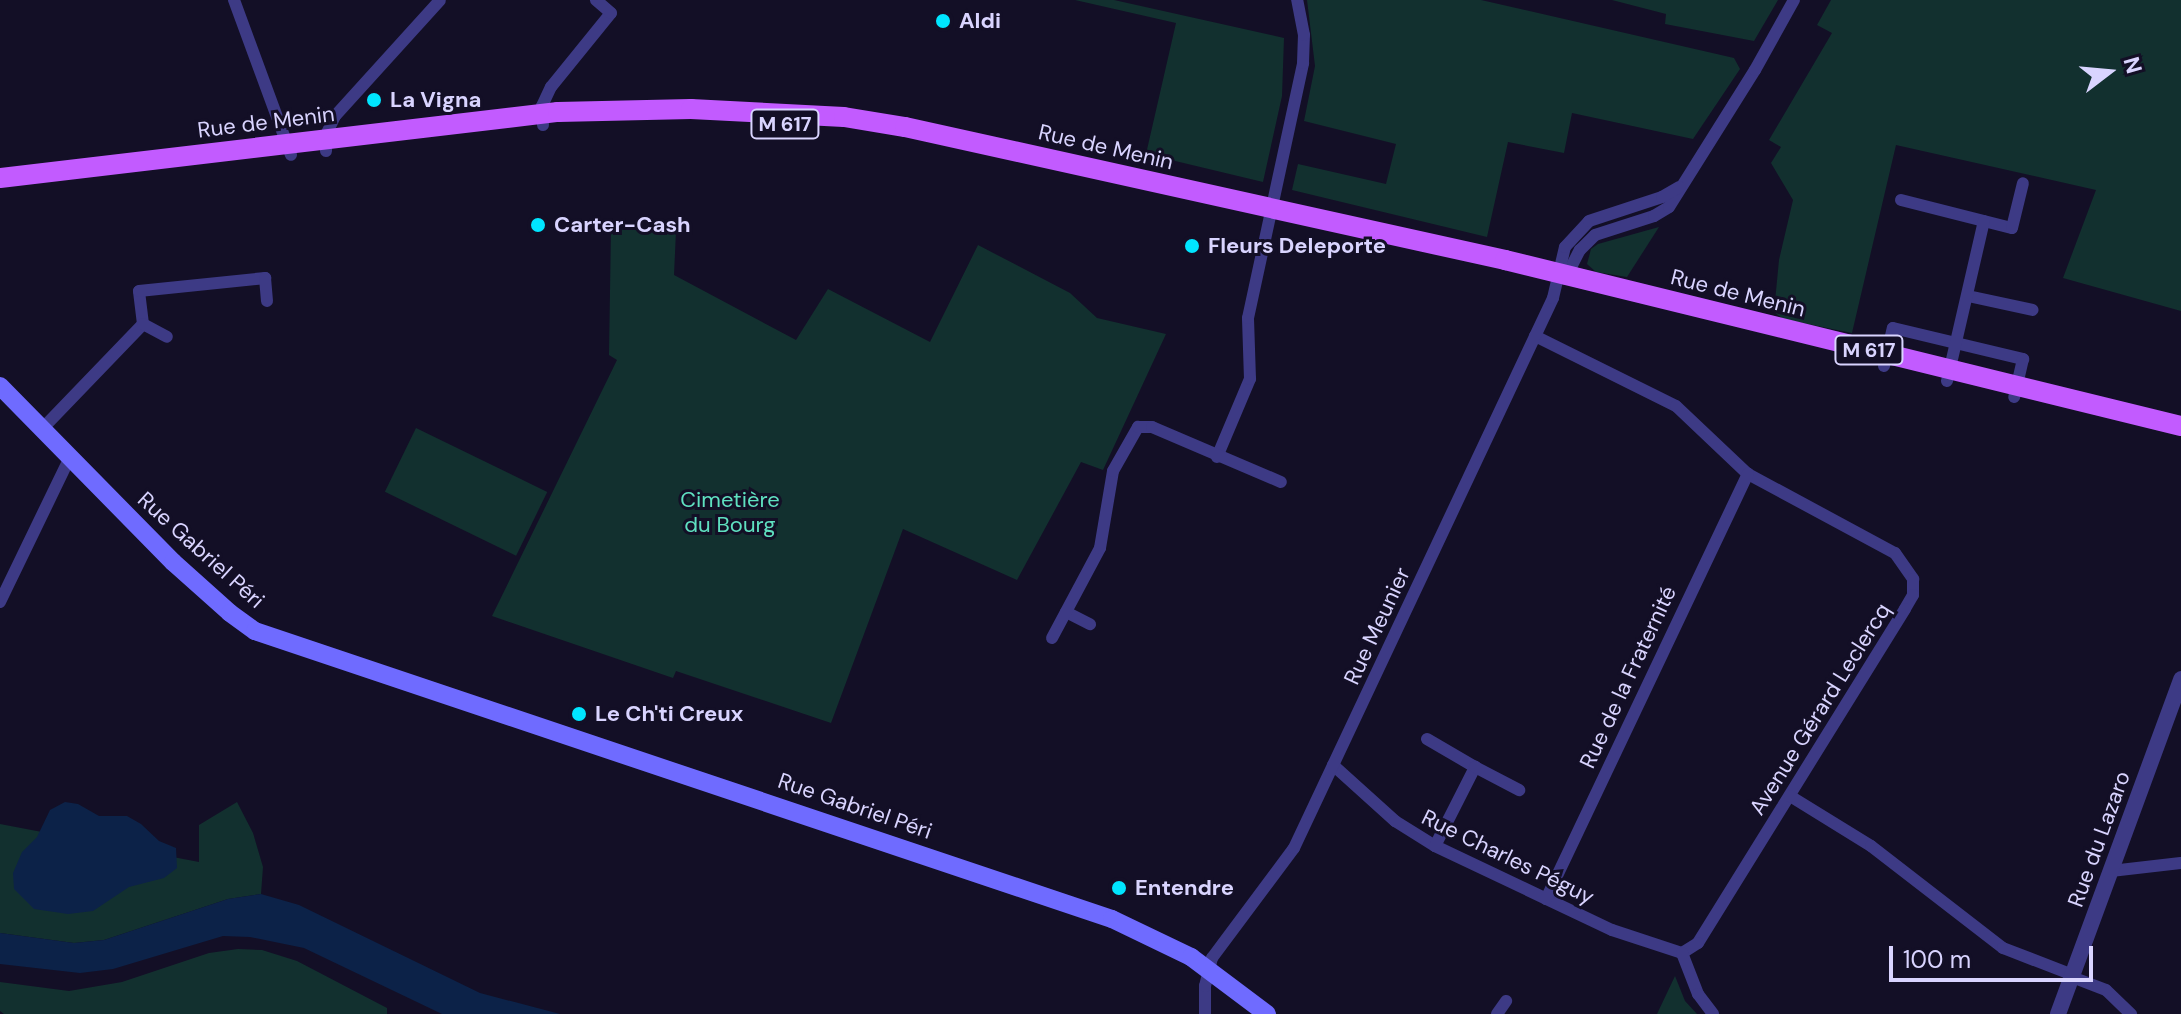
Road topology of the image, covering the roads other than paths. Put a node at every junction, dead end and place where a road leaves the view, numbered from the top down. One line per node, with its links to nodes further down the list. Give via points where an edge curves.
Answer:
1 (234, 0): 8 (street)
2 (440, 0): 7 (street, via 331,121)
3 (596, 0): 6 (street, via 611,13 551,87)
4 (1297, 0): 13 (street, via 1303,63)
5 (1794, 0): 15 (street, Rue Meunier, via 1669,207 1590,238)
6 (542, 119): 7 (main road, Rue de Menin / M 617); 13 (main road, Rue de Menin / M 617, via 854,130)
7 (326, 145): 8 (main road, Rue de Menin / M 617)
8 (289, 149): 9 (main road, Rue de Menin / M 617); 11 (main road, Rue de Menin / M 617)
9 (0, 178)
10 (2023, 183): 14 (street, via 2012,228)
11 (0, 190)
12 (1901, 200): 14 (street)
13 (1272, 215): 15 (main road, Rue de Menin / M 617); 31 (street, via 1248,318 1250,379)
14 (1984, 221): 16 (street)
15 (1561, 279): 20 (street, Rue Meunier); 23 (main road, Rue de Menin / M 617)
16 (1968, 296): 18 (street); 22 (street)
17 (267, 301): 19 (street, via 265,278 139,291)
18 (2033, 310)
19 (143, 324): 21 (street); 28 (street)
20 (1535, 336): 32 (street, Avenue Gérard Leclercq, via 1676,406); 40 (street, Rue Meunier)
21 (167, 337)
22 (1957, 343): 23 (street, via 1893,328); 24 (street); 26 (street, via 2023,359)
23 (1885, 360): 24 (main road, Rue de Menin / M 617)
24 (1949, 376): 26 (main road, Rue de Menin / M 617)
25 (0, 386): 28 (main road, Rue Gabriel Péri)
26 (2015, 392): 27 (main road, Rue de Menin / M 617); 29 (main road, Rue de Menin / M 617)
27 (2181, 426)
28 (43, 428): 30 (main road, Rue Gabriel Péri)
29 (2181, 436)
30 (71, 455): 34 (street); 49 (main road, Rue Gabriel Péri, via 248,615 409,680 1112,919)
31 (1217, 457): 33 (street); 35 (street, via 1152,427 1134,430 1113,471 1100,548)
32 (1748, 474): 43 (street, Avenue Gérard Leclercq, via 1895,553 1914,584 1905,609); 47 (street, Rue de la Fraternité)
33 (1281, 482)
34 (0, 602)
35 (1066, 612): 36 (street); 37 (street)
36 (1090, 624)
37 (1052, 638)
38 (2181, 679): 46 (street, Rue du Lazaro)
39 (1427, 739): 41 (street)
40 (1333, 765): 44 (street, Rue Charles Péguy, via 1395,821); 49 (street, Rue Meunier, via 1288,860)
41 (1475, 767): 42 (street); 44 (street)
42 (1519, 790)
43 (1790, 796): 48 (street, Avenue Gérard Leclercq, via 1698,943); 50 (street, via 1871,846 2003,948)
44 (1435, 846): 47 (street, Rue Charles Péguy)
45 (2181, 863): 46 (street)
46 (2111, 871): 50 (street, Rue du Lazaro)
47 (1546, 899): 48 (street, Rue Charles Péguy, via 1622,934)
48 (1682, 953): 55 (street, via 1698,994)
49 (1208, 968): 52 (street); 53 (main road, Rue Gabriel Péri)
50 (2072, 976): 56 (street, Rue du Lazaro); 57 (street, via 2106,990)
51 (1506, 1001): 54 (street)
52 (1205, 1014)
53 (1267, 1014)
54 (1497, 1014)
55 (1713, 1014)
56 (2058, 1014)
57 (2131, 1014)

